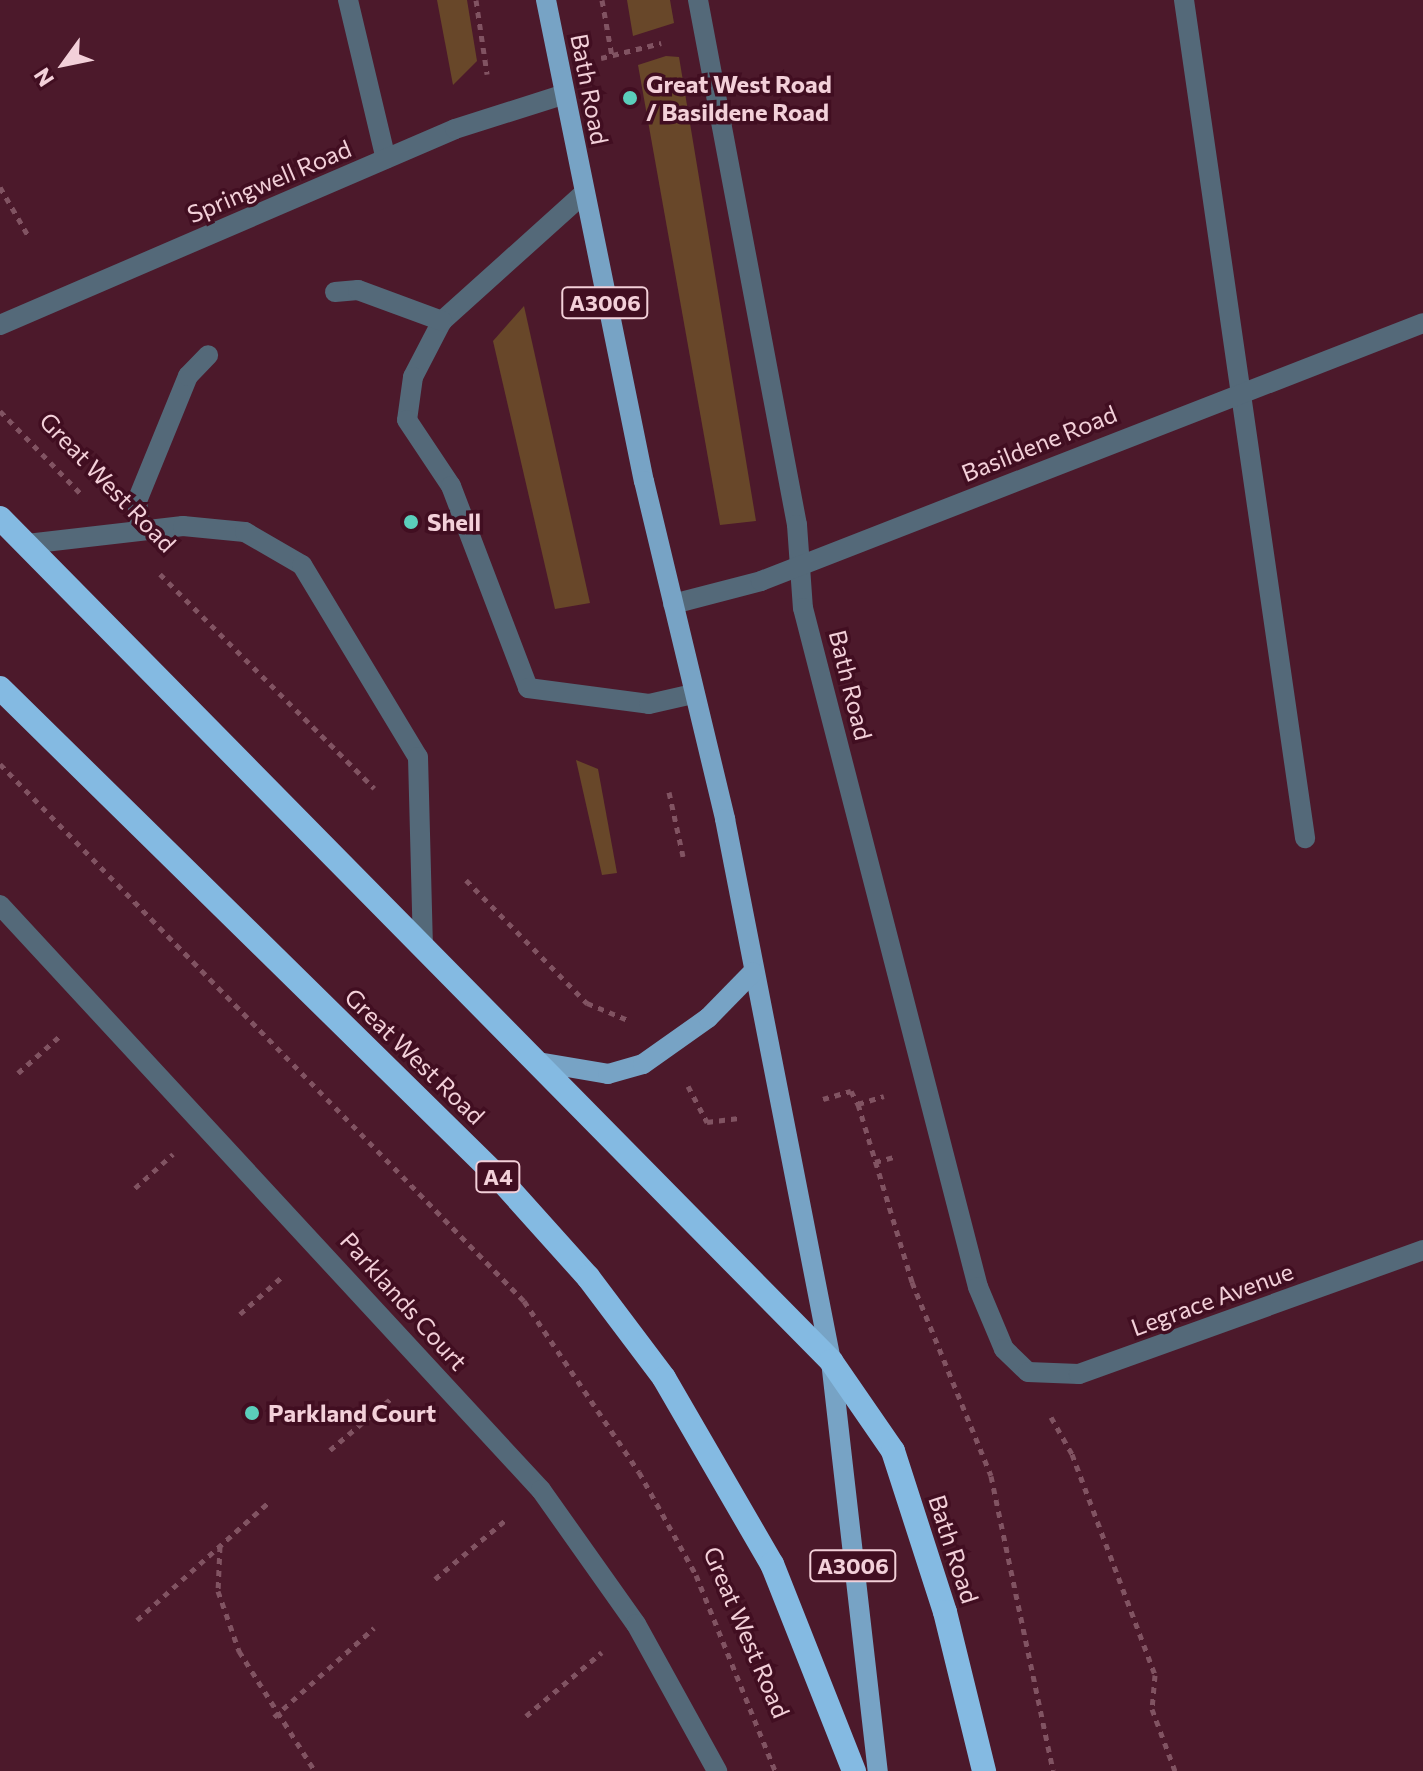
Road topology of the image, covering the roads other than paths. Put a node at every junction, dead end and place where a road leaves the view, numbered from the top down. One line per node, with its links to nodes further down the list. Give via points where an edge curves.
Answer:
1 (348, 0): 6 (street)
2 (546, 0): 5 (main road, Bath Road / A3006)
3 (698, 0): 17 (street, Bath Road)
4 (1184, 0): 13 (street)
5 (562, 95): 6 (street, Springwell Road); 7 (main road, Bath Road / A3006)
6 (386, 159): 11 (street, Springwell Road)
7 (582, 195): 9 (street); 18 (main road, Bath Road / A3006)
8 (335, 292): 9 (street, via 358,290)
9 (442, 321): 20 (street, via 413,377 407,420 451,486 528,688 649,704)
10 (1423, 323): 13 (street, Basildene Road)
11 (0, 325)
12 (208, 355): 15 (street, via 188,376 137,501)
13 (1235, 392): 17 (street, Basildene Road); 21 (street)
14 (0, 518): 16 (highway)
15 (141, 530): 16 (street); 23 (street, via 245,532 302,565 418,757)
16 (27, 544): 23 (highway)
17 (800, 566): 18 (street, Basildene Road); 28 (street, Bath Road, via 803,608 978,1287)
18 (673, 604): 20 (main road, Bath Road / A3006)
19 (0, 688): 30 (highway, Great West Road / A4, via 500,1179 588,1277 664,1378 772,1564)
20 (693, 694): 24 (main road, Bath Road / A3006)
21 (1305, 838)
22 (0, 905): 29 (street, Parklands Court, via 541,1490 636,1624)
23 (423, 944): 25 (highway)
24 (753, 972): 25 (main road, via 708,1018 643,1064 584,1073); 27 (main road, Bath Road / A3006)
25 (538, 1062): 27 (highway)
26 (1423, 1250): 28 (street, Legrace Avenue, via 1079,1374 1043,1376)
27 (831, 1361): 31 (main road, Bath Road / A3006); 32 (highway, Bath Road, via 893,1451 945,1612)
28 (1018, 1366)
29 (717, 1771)
30 (854, 1771)
31 (878, 1771)
32 (984, 1771)

